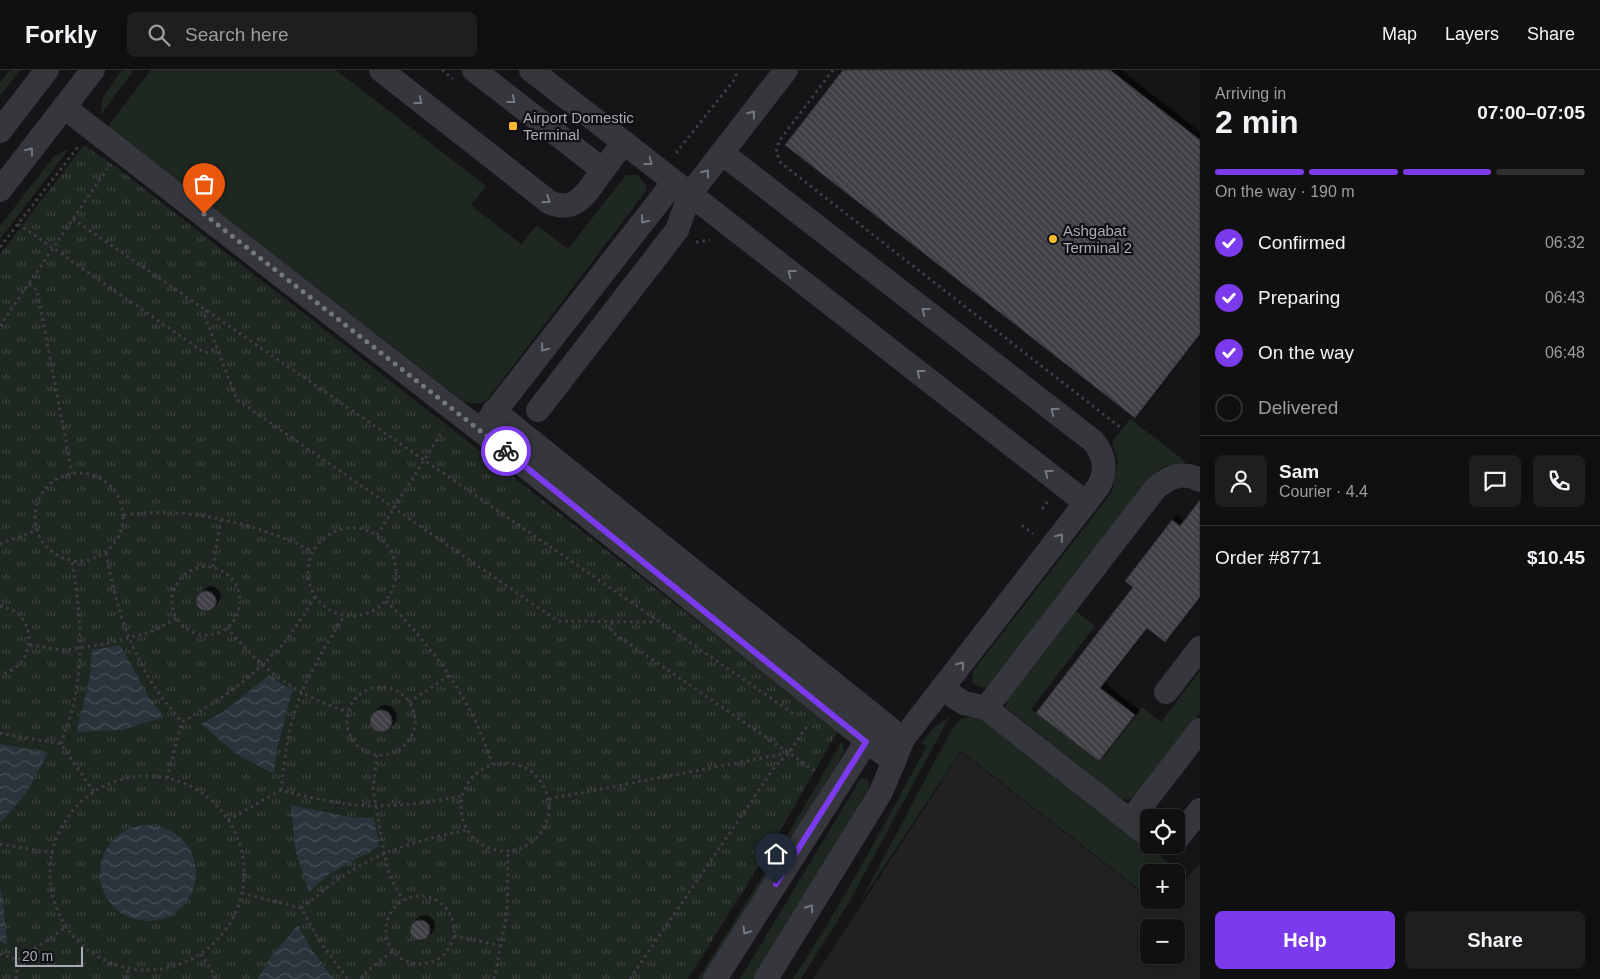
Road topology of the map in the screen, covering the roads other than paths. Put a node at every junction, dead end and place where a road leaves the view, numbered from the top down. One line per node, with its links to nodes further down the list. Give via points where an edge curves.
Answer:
1 (47, 70): 8 (street)
2 (93, 70): 7 (street)
3 (381, 70): 11 (street, one-way to 11, via 549,202 564,207 580,200)
4 (474, 70): 11 (street, one-way to 11)
5 (531, 70): 9 (street)
6 (778, 73): 10 (street, one-way to 6)
7 (64, 107): 13 (street, one-way to 7); 16 (street)
8 (0, 131)
9 (624, 142): 11 (street); 12 (street, one-way to 12)
10 (722, 152): 12 (street, one-way to 10); 18 (street, one-way to 10, via 1100,483 1104,468 1102,454 1093,441)
11 (603, 170)
12 (682, 188): 14 (street, via 677,230); 15 (street, one-way to 15); 18 (street, one-way to 12)
13 (0, 190)
14 (538, 410)
15 (494, 412): 16 (street); 24 (street)
16 (480, 430): 25 (street)
17 (1200, 480): 22 (street, via 1177,476 1155,489)
18 (1086, 502): 20 (street, one-way to 18)
19 (1200, 648): 21 (street)
20 (942, 689): 22 (street, via 964,704); 24 (street)
21 (1166, 692)
22 (986, 708): 28 (street)
23 (1200, 730): 28 (street)
24 (903, 739): 26 (street)
25 (866, 742): 26 (street); 31 (street, one-way to 31)
26 (894, 762): 32 (street, one-way to 26, via 881,792)
27 (1200, 810): 30 (street)
28 (1130, 821): 29 (street)
29 (1140, 829)
30 (1185, 829)
31 (715, 979)
32 (766, 979)

